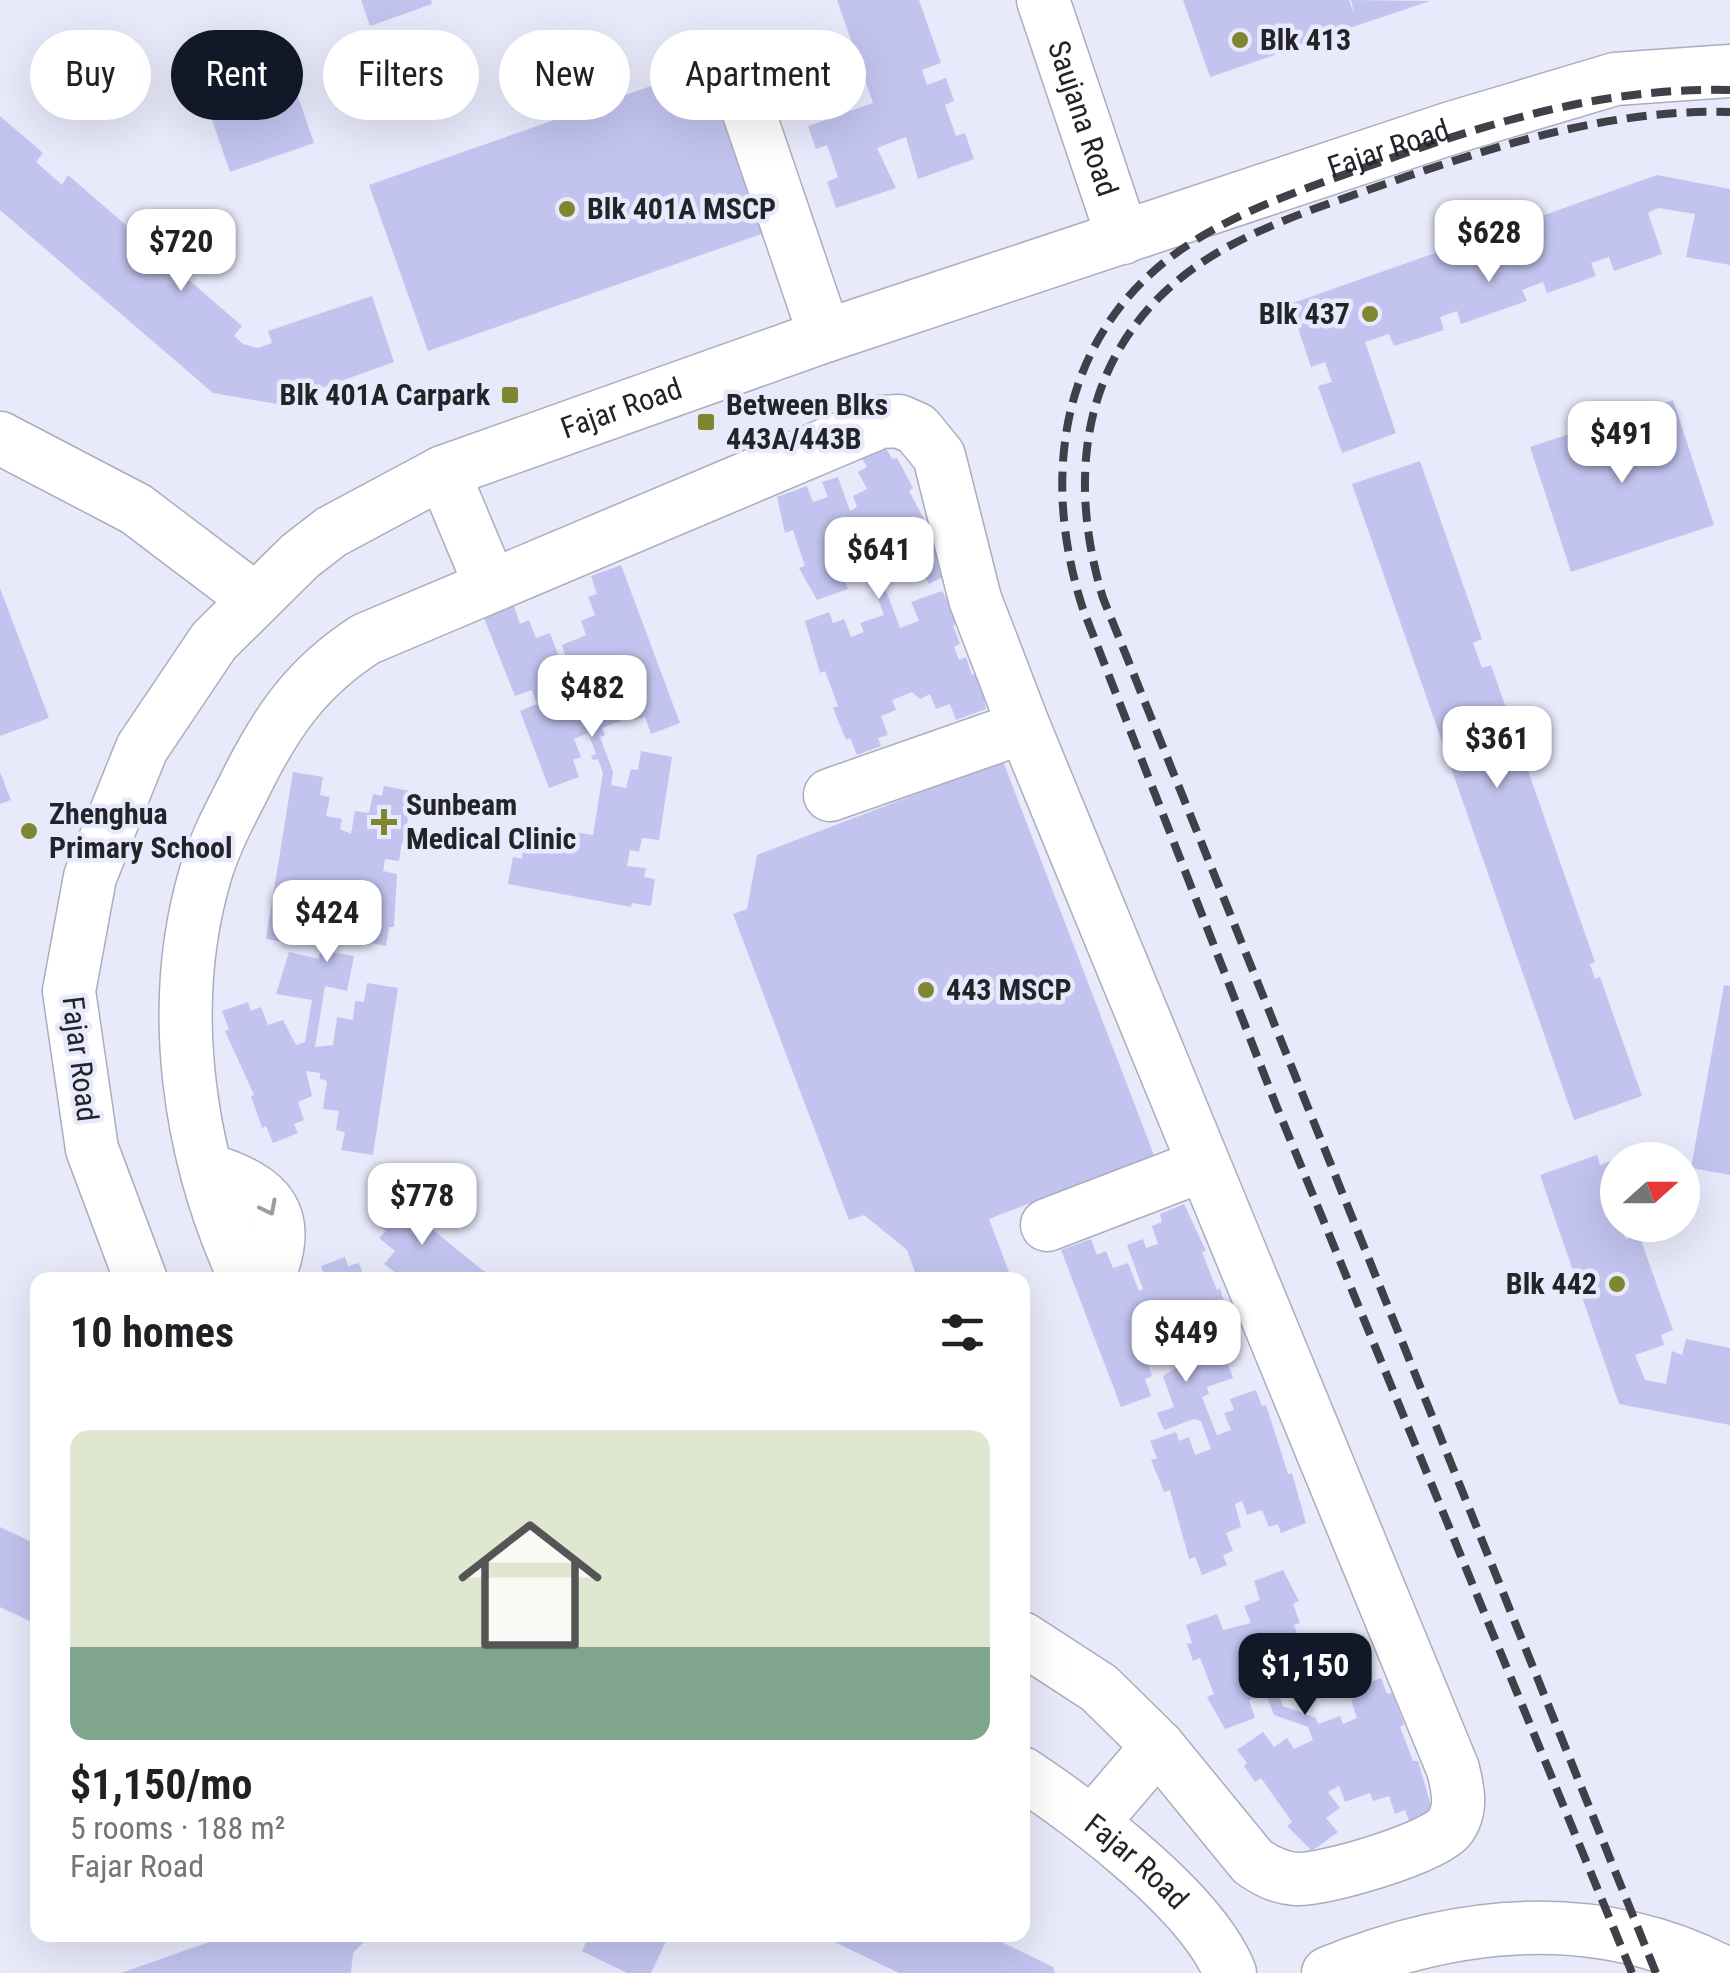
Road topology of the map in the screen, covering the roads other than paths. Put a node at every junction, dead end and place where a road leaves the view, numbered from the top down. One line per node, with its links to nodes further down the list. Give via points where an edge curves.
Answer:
1 (1044, 0): 4 (street, Saujana Road)
2 (1730, 71): 4 (street, Fajar Road, via 1615,79)
3 (751, 120): 5 (street)
4 (1124, 238): 5 (street, Fajar Road)
5 (825, 336): 7 (street, Fajar Road)
6 (0, 438): 9 (street, via 136,510)
7 (444, 472): 8 (street); 9 (street, Fajar Road, via 332,532)
8 (490, 584): 10 (street, via 880,422 899,421 926,435 940,456 975,599); 13 (street, via 366,639 309,682 269,733 221,832 195,918 186,991 189,1080)
9 (255, 600): 15 (street, Fajar Road, via 214,640 142,748 92,869 69,990 92,1148)
10 (1024, 728): 11 (street); 12 (street, via 1060,863 1137,1059)
11 (830, 795)
12 (1201, 1166): 14 (street); 19 (street, via 1453,1769 1459,1803 1447,1830 1431,1842 1313,1878 1282,1877 1253,1862)
13 (208, 1170): 16 (street); 17 (street, one-way to 17, via 265,1195 280,1235)
14 (1047, 1225)
15 (138, 1272)
16 (243, 1272)
17 (269, 1272)
18 (1030, 1643): 19 (street, via 1099,1688)
19 (1158, 1746): 21 (street)
20 (1030, 1779): 21 (street, Fajar Road)
21 (1092, 1823): 22 (street, Fajar Road, via 1193,1918)
22 (1230, 1973)
23 (1328, 1973): 24 (street, via 1420,1942 1526,1926 1633,1936)
24 (1724, 1973)

